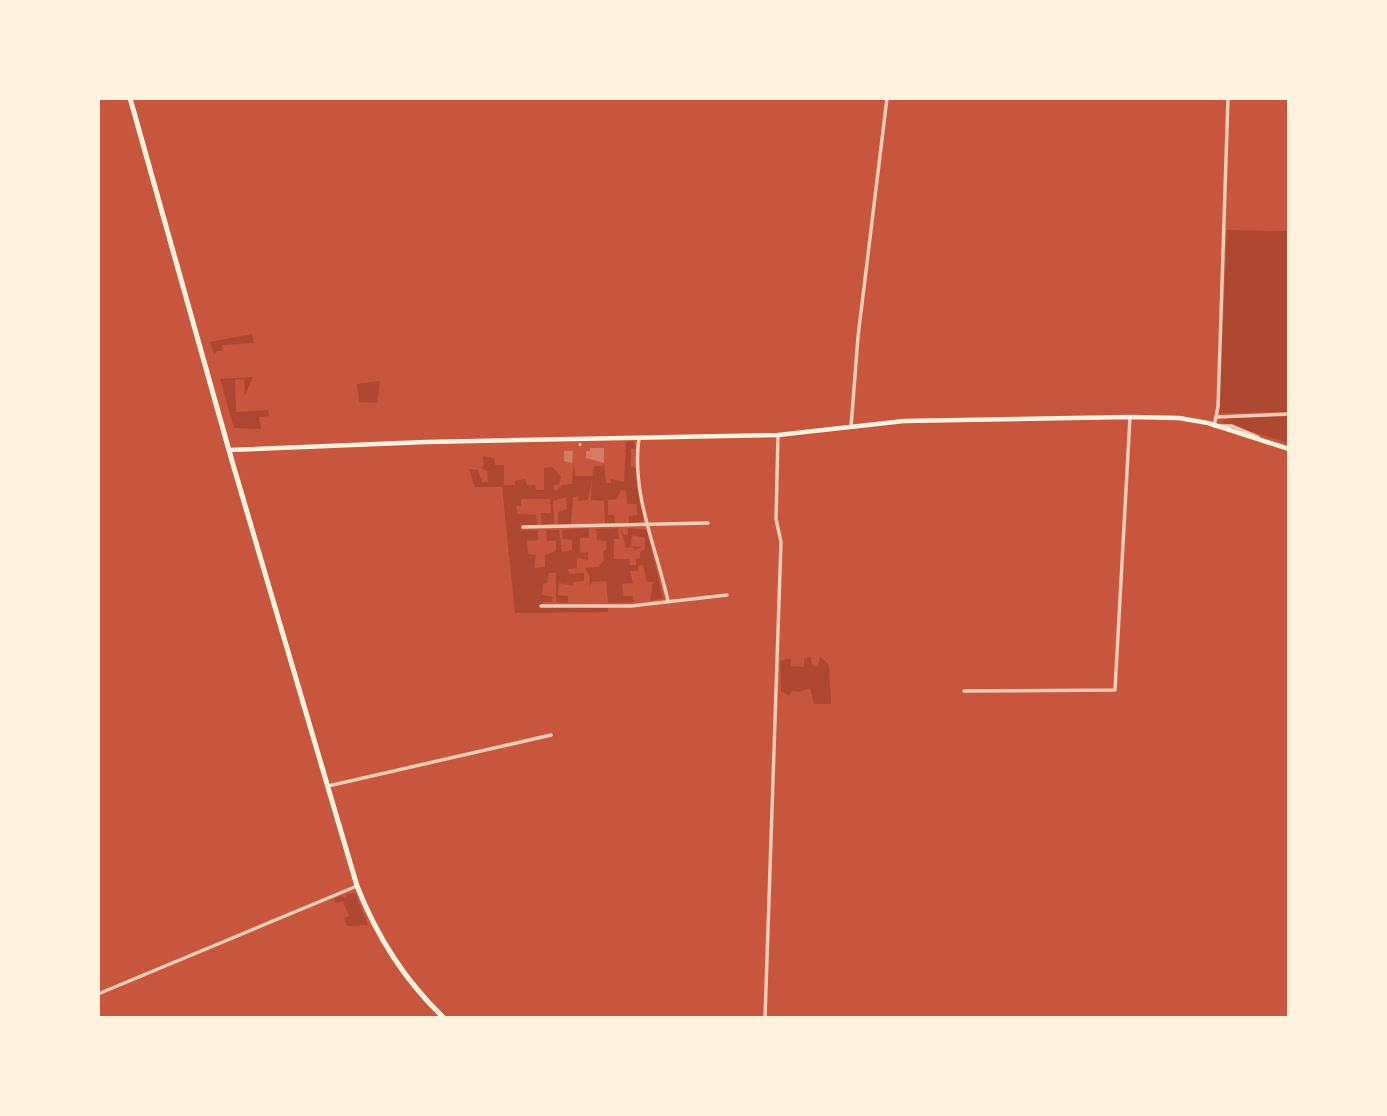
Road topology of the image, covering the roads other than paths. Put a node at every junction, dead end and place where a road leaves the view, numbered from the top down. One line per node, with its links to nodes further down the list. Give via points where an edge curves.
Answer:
1 (130, 98): 12 (main road)
2 (887, 98): 8 (street)
3 (1228, 98): 6 (street)
4 (1289, 414): 6 (street)
5 (1129, 417): 7 (main road, via 1179,418); 8 (main road, via 904,421); 19 (street, via 1112,691)
6 (1217, 417): 7 (street)
7 (1216, 426): 11 (main road)
8 (851, 427): 9 (main road)
9 (778, 435): 10 (main road); 25 (street, via 776,519 781,541)
10 (639, 438): 12 (main road); 14 (street, via 637,473)
11 (1289, 449)
12 (230, 450): 21 (main road)
13 (708, 523): 14 (street)
14 (649, 524): 15 (street); 17 (street)
15 (523, 527)
16 (727, 595): 17 (street)
17 (668, 601): 18 (street, via 631,606)
18 (541, 606)
19 (964, 691)
20 (551, 735): 21 (street)
21 (328, 786): 22 (main road)
22 (358, 886): 23 (street); 24 (main road, via 394,960)
23 (98, 994)
24 (444, 1018)
25 (765, 1018)

